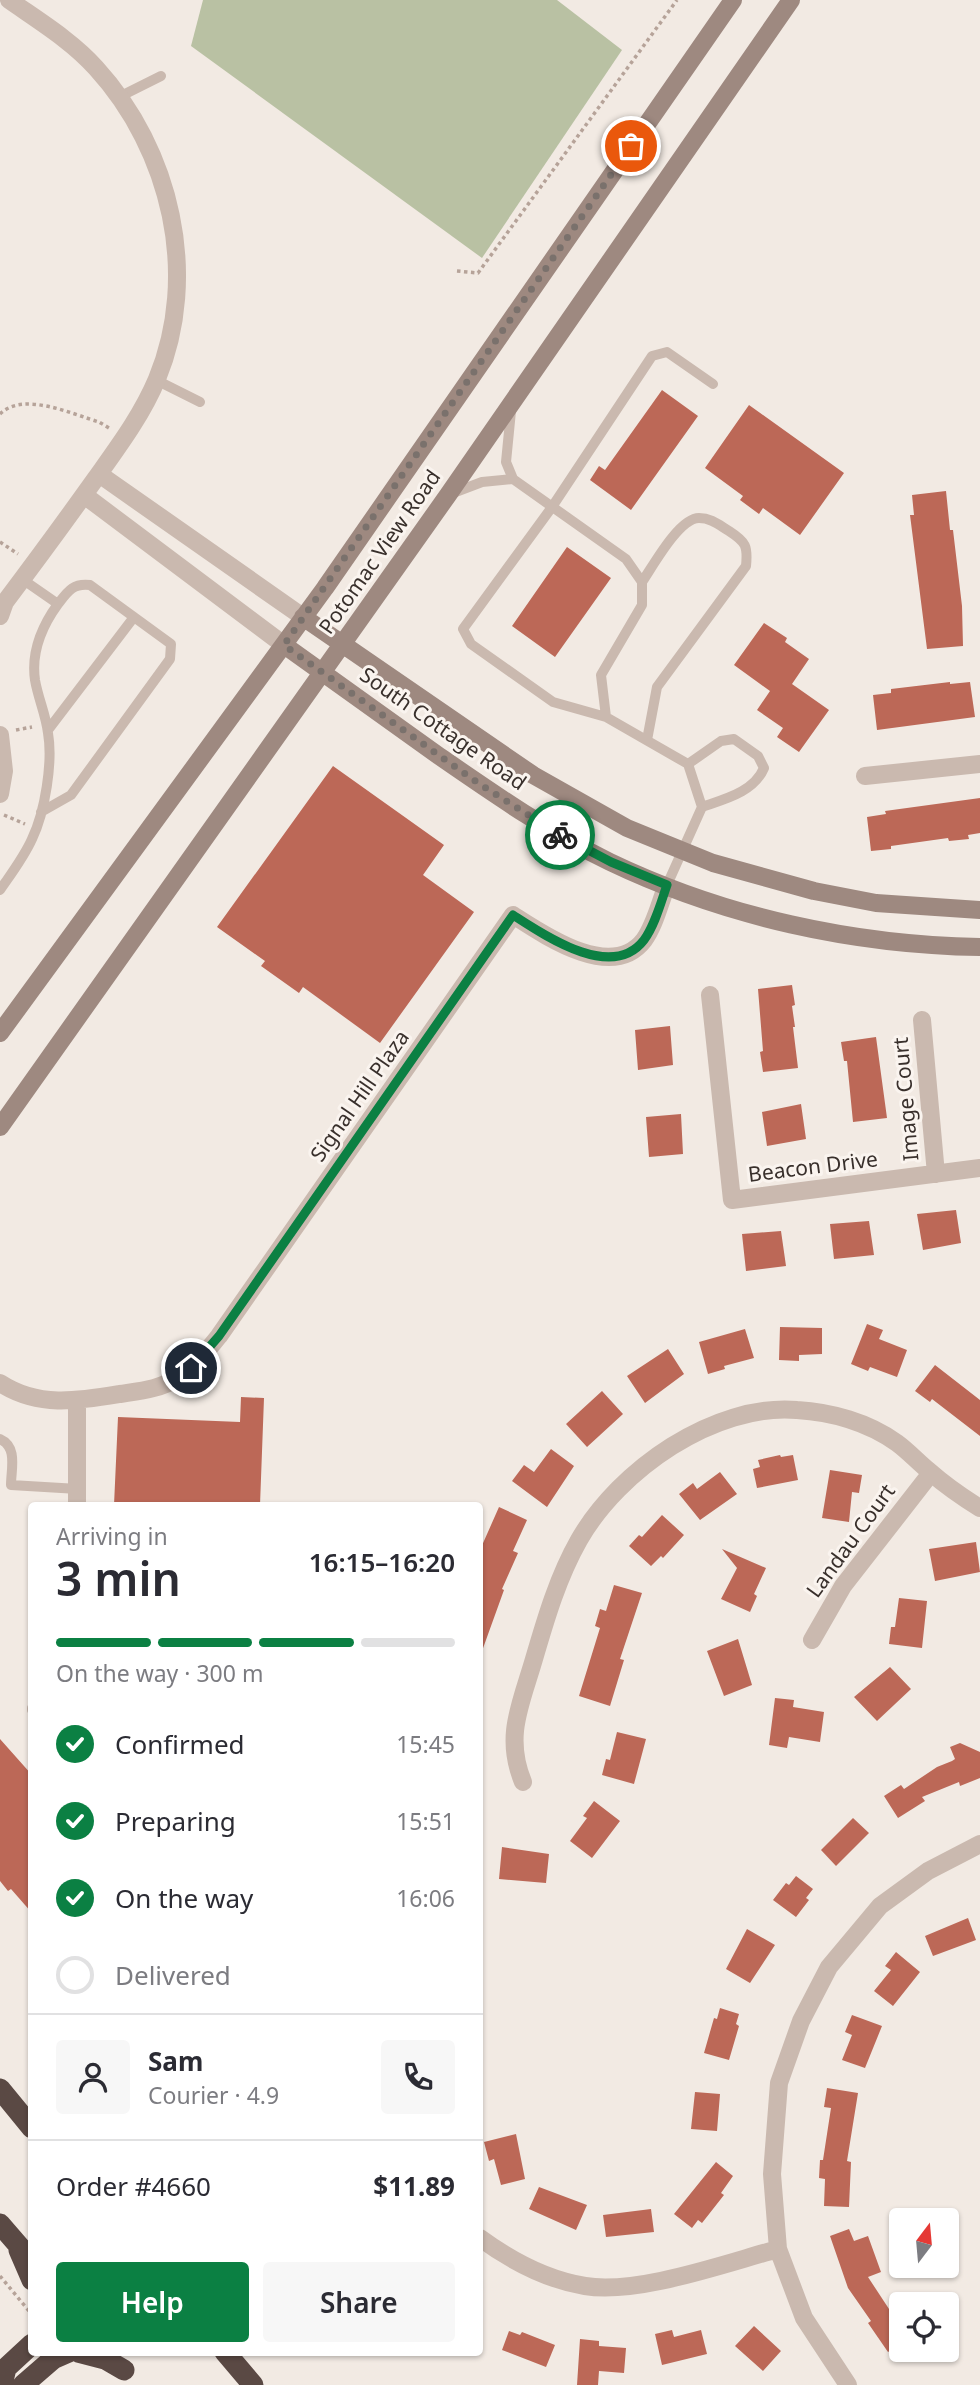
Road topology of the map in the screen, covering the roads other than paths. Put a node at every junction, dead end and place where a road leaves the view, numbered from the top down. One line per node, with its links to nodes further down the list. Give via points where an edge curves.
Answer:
1 (9, 0): 5 (street, via 66,40)
2 (733, 0): 20 (main road, Potomac View Road)
3 (791, 0): 9 (main road, Potomac View Road)
4 (161, 76): 5 (lane)
5 (119, 97): 6 (street, via 147,141 164,185 175,234 173,316)
6 (156, 380): 8 (lane); 10 (street, via 125,438)
7 (713, 384): 14 (lane, via 667,352 652,356)
8 (200, 402)
9 (513, 402): 11 (lane, via 506,462); 13 (main road, Potomac View Road)
10 (99, 474): 12 (street); 20 (street, South Cottage Road)
11 (513, 479): 13 (lane, via 482,482); 14 (lane)
12 (84, 495): 15 (street); 22 (street, South Cottage Road)
13 (448, 495): 21 (main road, Potomac View Road)
14 (552, 507): 16 (lane, via 626,559); 24 (lane, via 463,629 471,645 552,702)
15 (22, 579): 17 (lane); 18 (street)
16 (642, 582): 24 (lane, via 642,605 601,675); 27 (lane, via 682,525 696,518 712,520 743,540 746,566 657,687)
17 (58, 604): 19 (lane, via 71,587 90,585); 25 (lane, via 46,621 34,662)
18 (0, 616)
19 (134, 617): 25 (lane); 33 (lane, via 171,644 170,659 71,795)
20 (303, 617): 21 (main road, South Cottage Road); 22 (main road, Potomac View Road)
21 (342, 644): 23 (main road, Potomac View Road); 34 (main road, South Cottage Road, via 544,782 609,819)
22 (284, 645): 23 (main road, South Cottage Road); 41 (main road, Potomac View Road)
23 (322, 672): 35 (main road, South Cottage Road, via 557,834); 42 (main road, Potomac View Road)
24 (606, 717): 27 (lane)
25 (48, 730): 33 (lane, via 50,751)
26 (6, 733): 31 (street)
27 (647, 740): 28 (lane)
28 (688, 764): 32 (lane); 32 (lane, via 721,741 734,739 758,757 764,768 759,779 737,795)
29 (980, 764): 30 (street)
30 (864, 776)
31 (0, 794)
32 (702, 807): 34 (lane)
33 (41, 812): 36 (lane, via 32,839)
34 (682, 851): 35 (lane); 37 (main road, South Cottage Road, via 814,891 876,902)
35 (667, 885): 38 (main road, South Cottage Road, via 819,930 907,943); 46 (street, Signal Hill Plaza, via 645,939 628,953 606,956 572,950 513,915 205,1354 176,1379 159,1386)
36 (0, 890)
37 (980, 910)
38 (980, 947)
39 (710, 995): 44 (street, Beacon Drive, via 732,1200)
40 (922, 1020): 44 (street, Image Court)
41 (0, 1033)
42 (0, 1127)
43 (980, 1168): 44 (street, Beacon Drive)
44 (936, 1174)
45 (0, 1383): 46 (street, Signal Hill Plaza, via 41,1399)
46 (77, 1401): 49 (street)
47 (0, 1439): 49 (lane, via 12,1452 11,1485)
48 (930, 1473): 50 (street); 51 (street, Landau Court, via 843,1586); 52 (street, via 897,1443 870,1427 793,1409 738,1415 662,1452 597,1512 564,1569 516,1722 512,1743)
49 (78, 1497)
50 (980, 1508)
51 (813, 1640)
52 (523, 1782)
53 (978, 1851): 59 (street, via 928,1871 880,1906 829,1967 801,2021 779,2083 772,2174)
54 (0, 2089): 55 (highway)
55 (28, 2123)
56 (0, 2224): 58 (highway)
57 (483, 2240): 59 (street, via 541,2273 586,2287 635,2286)
58 (17, 2244): 60 (highway); 61 (highway)
59 (778, 2249): 71 (street, via 804,2318)
60 (28, 2256)
61 (28, 2270)
62 (28, 2348): 68 (highway, via 6,2368)
63 (60, 2356): 69 (highway)
64 (93, 2356): 67 (highway)
65 (111, 2356): 67 (highway)
66 (228, 2356): 70 (highway)
67 (130, 2378)
68 (2, 2385)
69 (23, 2385)
70 (253, 2385)
71 (848, 2385)

